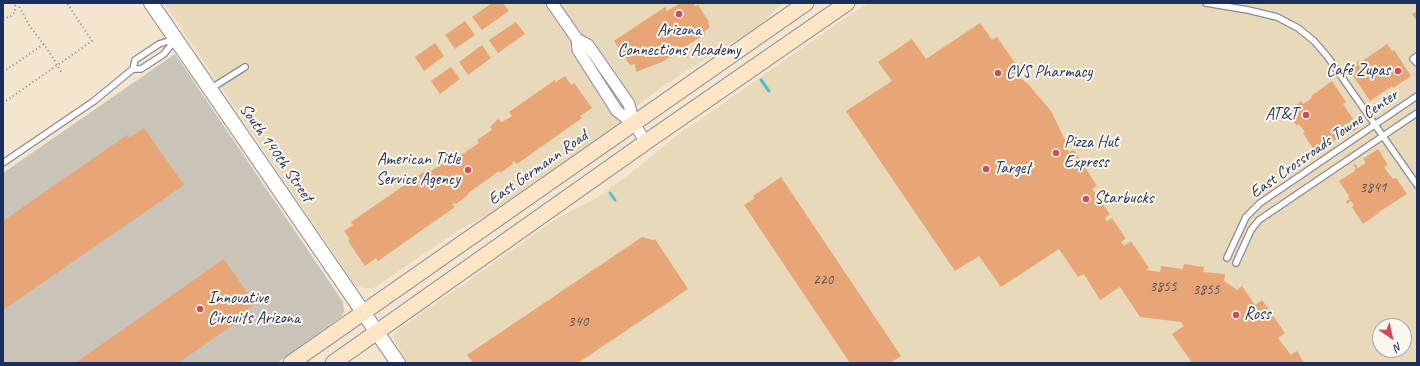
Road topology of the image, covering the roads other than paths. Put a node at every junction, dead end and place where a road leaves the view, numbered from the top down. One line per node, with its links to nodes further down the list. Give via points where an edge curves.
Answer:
1 (151, 3): 6 (street, South 140th Street)
2 (552, 3): 12 (street, via 577,39 578,50 617,111)
3 (806, 3): 12 (main road, East Germann Road)
4 (847, 3): 15 (main road, East Germann Road)
5 (1206, 3): 13 (lane, via 1277,18 1298,28 1327,56)
6 (176, 39): 8 (lane, via 164,54 141,69); 8 (lane, via 159,44 135,60); 9 (street, South 140th Street)
7 (244, 67): 9 (lane)
8 (133, 69): 16 (lane, via 94,101)
9 (210, 90): 20 (street, South 140th Street)
10 (1417, 96): 13 (lane, East Crossroads Towne Center)
11 (1417, 113): 14 (lane, East Crossroads Towne Center)
12 (634, 124): 15 (street); 20 (main road, East Germann Road)
13 (1376, 124): 14 (lane); 18 (lane, East Crossroads Towne Center, via 1260,203 1246,217)
14 (1383, 136): 17 (lane); 19 (lane, East Crossroads Towne Center, via 1259,220 1251,230)
15 (646, 142): 20 (main road, East Germann Road)
16 (3, 163)
17 (1417, 185)
18 (1227, 258)
19 (1236, 263)
20 (371, 322): 21 (main road, East Germann Road); 22 (main road, East Germann Road); 23 (street, South 140th Street)
21 (291, 363)
22 (333, 363)
23 (398, 363)

